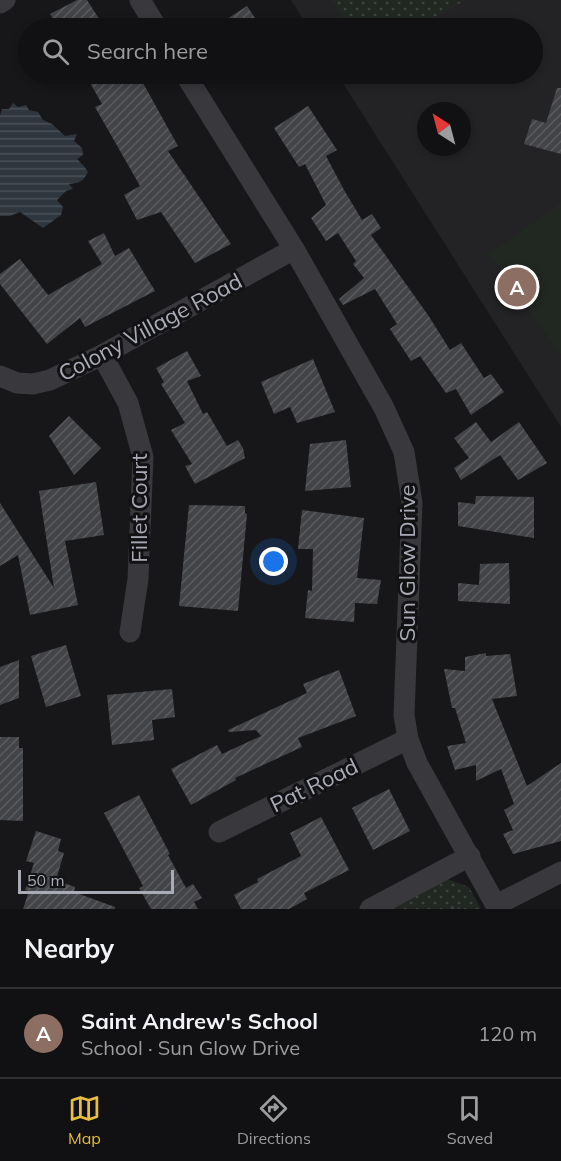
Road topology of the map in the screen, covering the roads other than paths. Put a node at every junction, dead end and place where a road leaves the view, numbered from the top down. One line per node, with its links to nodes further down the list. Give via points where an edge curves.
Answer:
1 (5, 0): 3 (street)
2 (140, 0): 4 (street)
3 (0, 3)
4 (151, 18)
5 (191, 84): 6 (street, Sun Glow Drive)
6 (294, 249): 7 (street, Colony Village Road); 10 (street, Sun Glow Drive, via 384,408 404,452 412,503 404,715)
7 (102, 355): 8 (street, Colony Village Road, via 33,384); 9 (street, Fillet Court, via 128,404 143,457 138,579)
8 (0, 376)
9 (130, 632)
10 (408, 739): 11 (street, Pat Road); 12 (street, Sun Glow Drive, via 417,763)
11 (219, 832)
12 (470, 856): 14 (street, Sun Glow Drive); 15 (street)
13 (561, 872): 14 (street)
14 (497, 907)
15 (370, 909)

